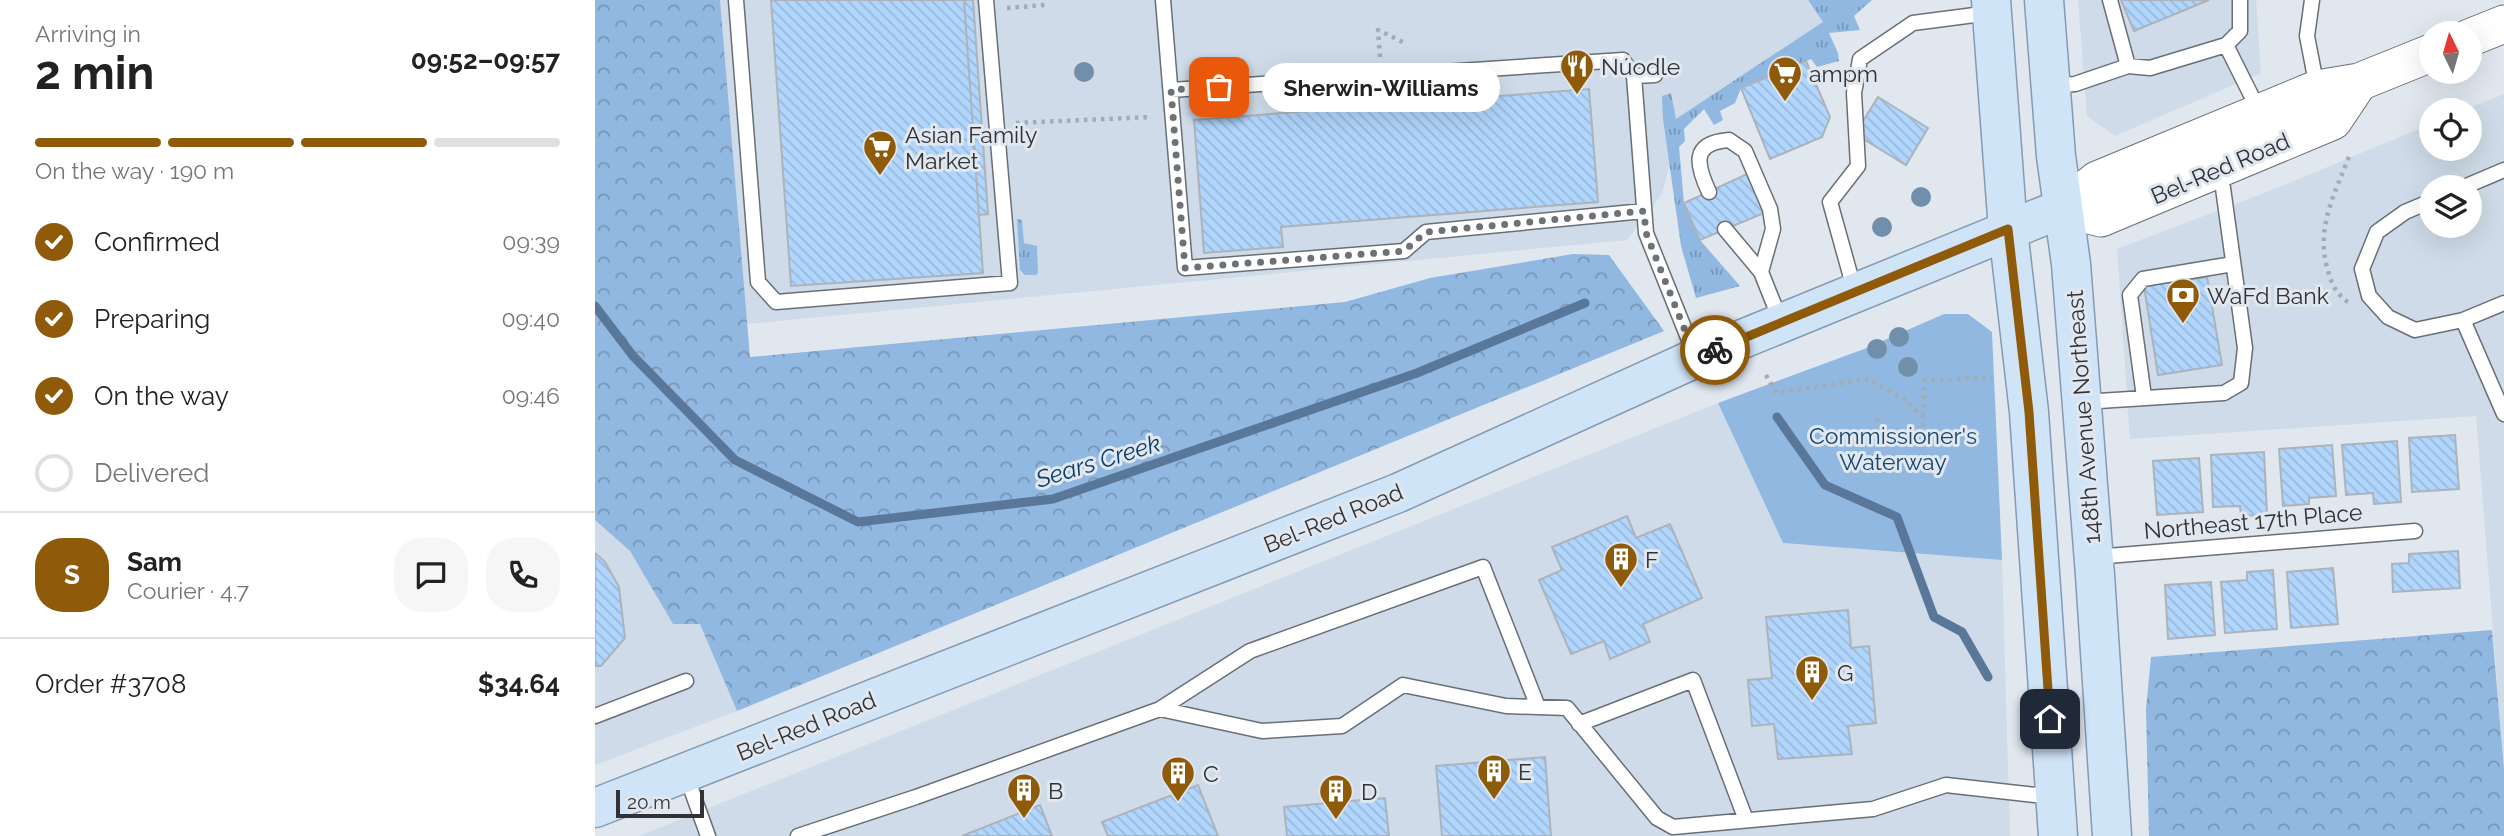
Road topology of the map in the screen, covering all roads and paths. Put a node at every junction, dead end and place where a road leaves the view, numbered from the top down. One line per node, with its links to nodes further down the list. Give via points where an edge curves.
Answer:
1 (736, 0): 26 (lane, via 758,282 776,302 1010,283)
2 (1163, 0): 23 (lane)
3 (2044, 0): 21 (main road, 148th Avenue Northeast)
4 (2110, 0): 17 (lane)
5 (2240, 0): 15 (lane, via 2240,31)
6 (2312, 0): 22 (lane, via 2307,36)
7 (992, 2): 8 (path, via 1008,8); 26 (lane)
8 (1032, 3): 9 (path)
9 (1045, 5)
10 (1991, 6): 36 (main road); 39 (lane, via 1913,23 1860,59 1854,93 1858,166 1830,202)
11 (2504, 24): 13 (main road)
12 (1378, 30): 14 (path)
13 (2482, 33)
14 (1407, 44)
15 (2226, 45): 17 (lane, via 2151,68); 24 (lane)
16 (2419, 58): 20 (main road, Bel-Red Road)
17 (2128, 66): 21 (lane)
18 (1655, 75): 19 (lane)
19 (1634, 76): 23 (lane, via 1622,60); 34 (lane)
20 (2359, 82): 22 (main road, Bel-Red Road); 28 (main road, Bel-Red Road, via 2333,121)
21 (2050, 86): 33 (main road, 148th Avenue Northeast)
22 (2317, 89): 24 (main road, Bel-Red Road)
23 (1171, 90): 25 (lane)
24 (2260, 113): 33 (main road, Bel-Red Road, via 2097,180)
25 (1173, 116): 26 (path); 34 (lane, via 1185,268 1404,251 1426,232)
26 (996, 122)
27 (2350, 154): 41 (path, via 2329,204 2323,256 2340,297)
28 (2215, 170): 33 (main road, Bel-Red Road, via 2101,218); 37 (lane, via 2223,188)
29 (2504, 170): 30 (lane)
30 (2482, 179)
31 (1709, 192): 38 (lane, via 1698,161 1714,141 1730,140 1745,151 1770,209 1773,229)
32 (2419, 206): 42 (lane, via 2377,232 2362,269 2369,296 2388,317 2415,330)
33 (2063, 208): 36 (main road, Bel-Red Road); 48 (main road, 148th Avenue Northeast)
34 (1644, 211): 44 (lane, via 1646,233)
35 (1725, 229): 38 (lane)
36 (2008, 229): 39 (main road, Bel-Red Road); 60 (main road, via 2029,412)
37 (2233, 264): 47 (lane, via 2143,279 2130,295); 47 (lane, via 2245,348 2241,383 2224,393)
38 (1761, 272): 43 (lane)
39 (1855, 293): 43 (main road, Bel-Red Road)
40 (2504, 303): 42 (lane)
41 (2352, 304)
42 (2463, 320): 50 (lane)
43 (1781, 322): 44 (main road, Bel-Red Road)
44 (1696, 358): 59 (main road, Bel-Red Road, via 1398,493)
45 (1766, 375): 51 (path, via 1776,393 1867,379 1904,399)
46 (2005, 377): 51 (path, via 1925,380)
47 (2144, 397): 48 (lane)
48 (2082, 402): 53 (main road, 148th Avenue Northeast)
49 (1872, 414): 51 (path, via 1899,442 1923,446)
50 (2504, 414)
51 (1923, 417)
52 (2415, 531): 53 (lane, Northeast 17th Place)
53 (2094, 557): 66 (main road, 148th Avenue Northeast)
54 (686, 681): 57 (lane)
55 (1538, 707): 56 (lane, via 1506,706 1402,685 1342,726 1262,731); 56 (lane, via 1483,567 1250,651); 58 (lane, via 1567,708)
56 (1160, 709): 64 (lane)
57 (595, 716)
58 (1579, 724): 62 (lane, via 1657,818 1673,827); 62 (lane, via 1693,680)
59 (685, 774): 61 (main road, Bel-Red Road); 63 (lane)
60 (2056, 797): 62 (lane, via 1946,785 1873,809); 65 (main road)
61 (595, 808)
62 (1746, 820)
63 (708, 836)
64 (798, 836)
65 (2058, 836)
66 (2112, 836)

